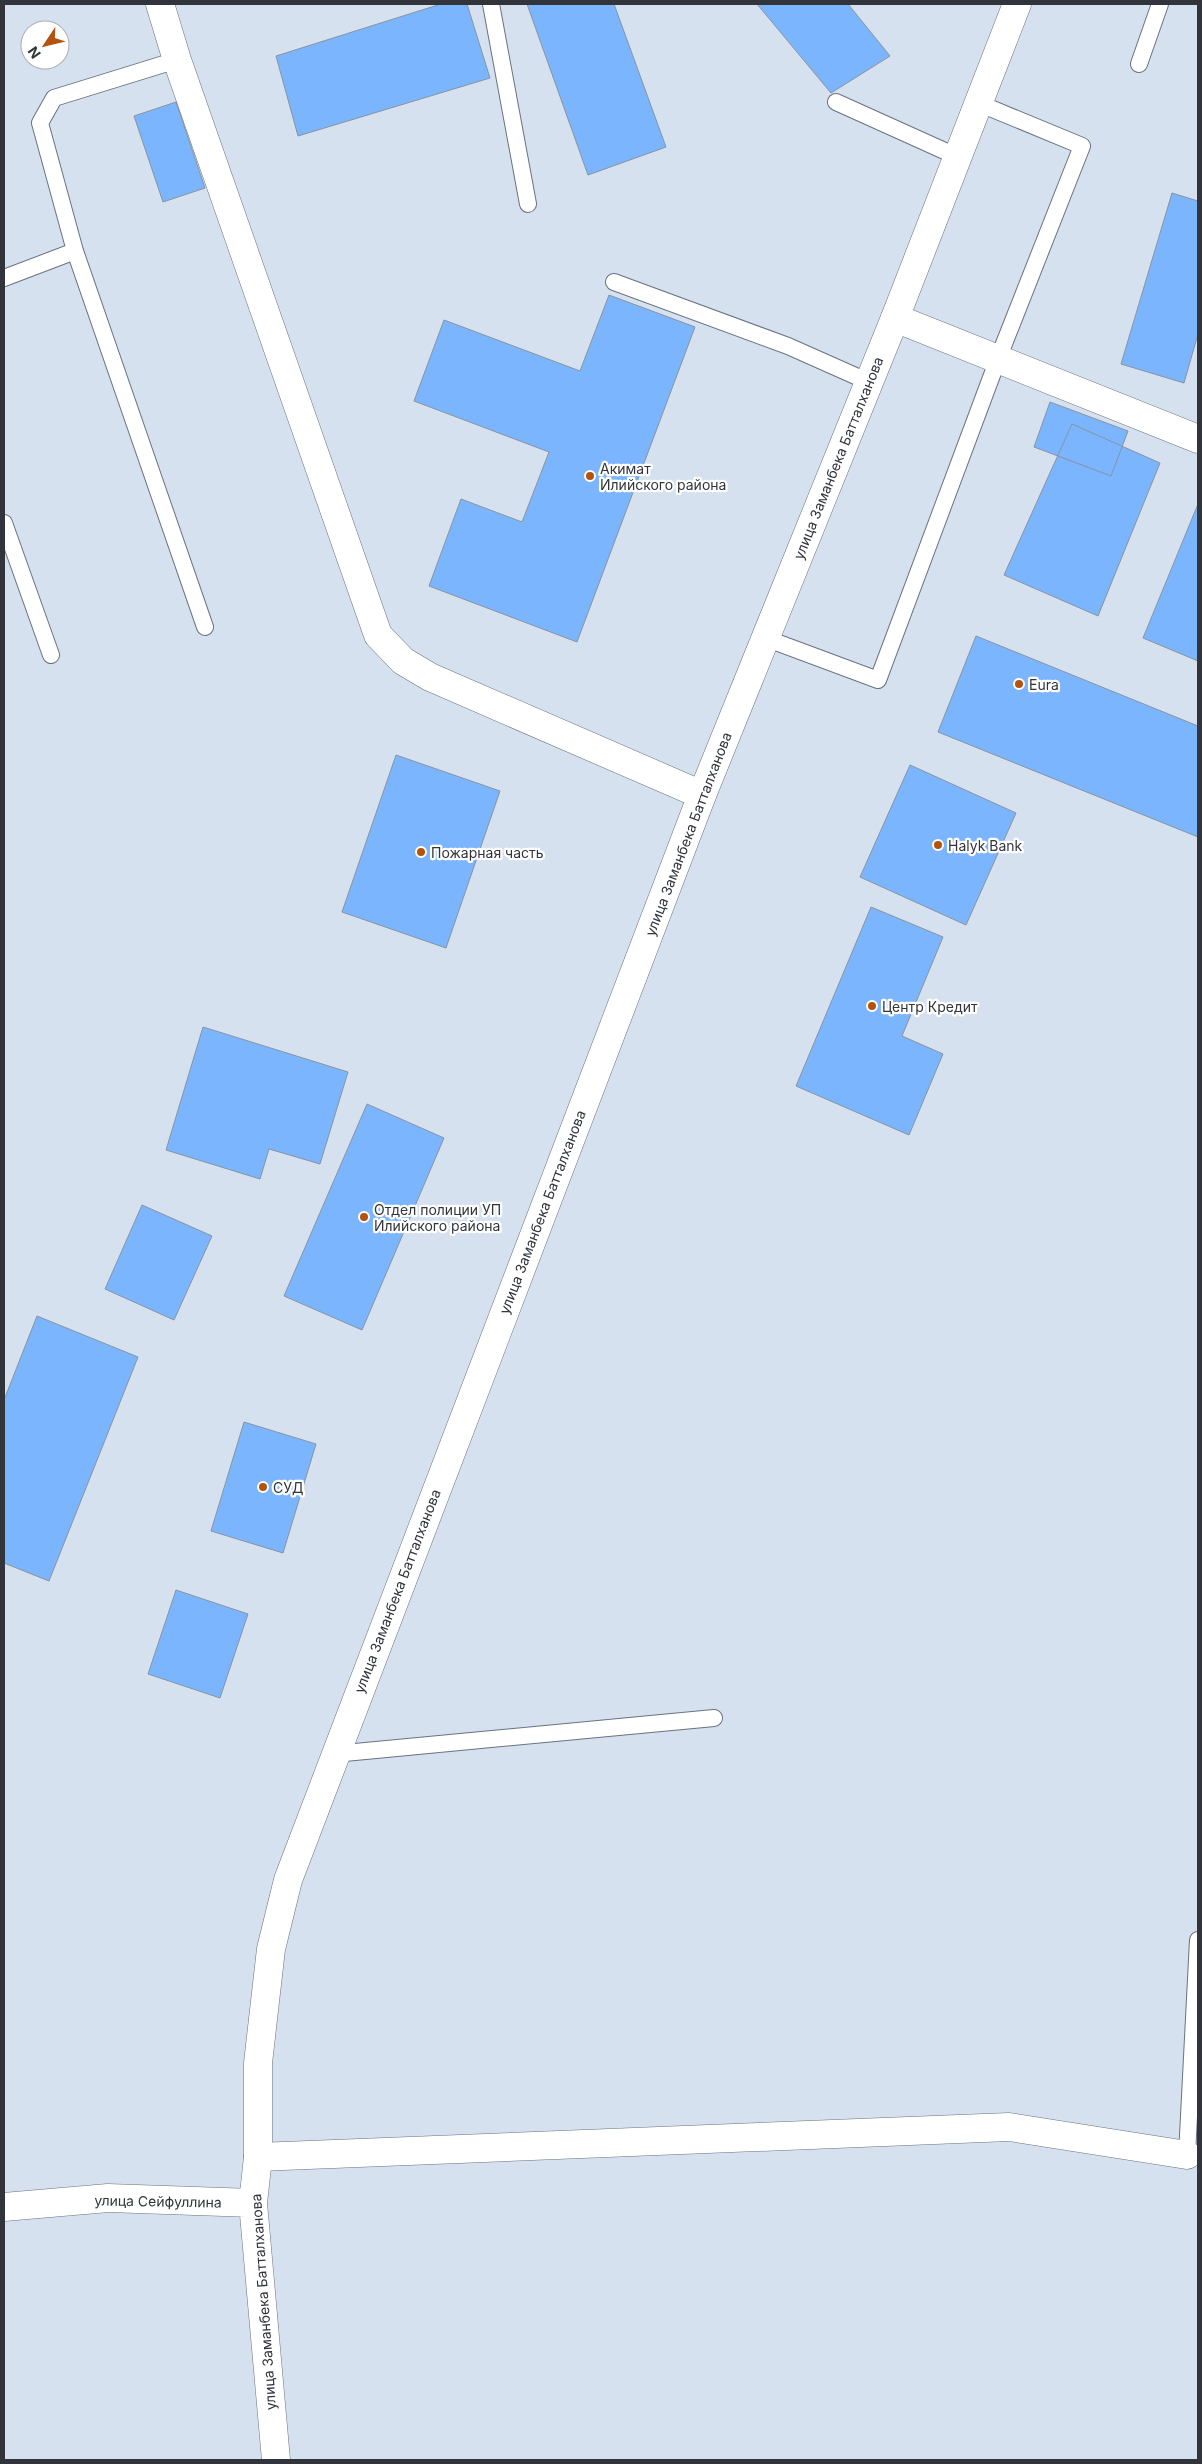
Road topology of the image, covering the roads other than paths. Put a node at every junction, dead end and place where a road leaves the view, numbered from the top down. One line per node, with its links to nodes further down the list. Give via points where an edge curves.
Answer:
1 (160, 4): 5 (main road)
2 (491, 4): 10 (lane)
3 (1017, 4): 8 (main road, улица Заманбека Батталханова)
4 (1160, 4): 6 (lane)
5 (177, 60): 11 (lane, via 54,98 40,123); 22 (main road, via 378,635 402,661 430,677)
6 (1139, 64)
7 (836, 102): 9 (lane)
8 (978, 103): 9 (main road, улица Заманбека Батталханова); 15 (lane, via 1082,146)
9 (958, 157): 14 (main road, улица Заманбека Батталханова)
10 (528, 204)
11 (75, 251): 12 (lane); 19 (lane)
12 (4, 278)
13 (614, 282): 16 (lane, via 788,346)
14 (896, 318): 15 (main road); 16 (main road, улица Заманбека Батталханова)
15 (998, 359): 17 (main road); 20 (lane, via 878,680)
16 (869, 382): 20 (main road, улица Заманбека Батталханова)
17 (1198, 439)
18 (4, 523): 21 (lane)
19 (206, 627)
20 (765, 638): 22 (main road, улица Заманбека Батталханова)
21 (51, 655)
22 (702, 795): 24 (main road, улица Заманбека Батталханова)
23 (714, 1718): 24 (lane)
24 (334, 1754): 27 (main road, улица Заманбека Батталханова, via 288,1880 271,1949 258,2063)
25 (1198, 1940): 26 (lane)
26 (1187, 2155): 27 (main road, via 1009,2127)
27 (258, 2156): 28 (main road, улица Заманбека Батталханова)
28 (253, 2203): 29 (main road, улица Сейфуллина, via 108,2198); 30 (main road, улица Заманбека Батталханова)
29 (4, 2207)
30 (276, 2460)

